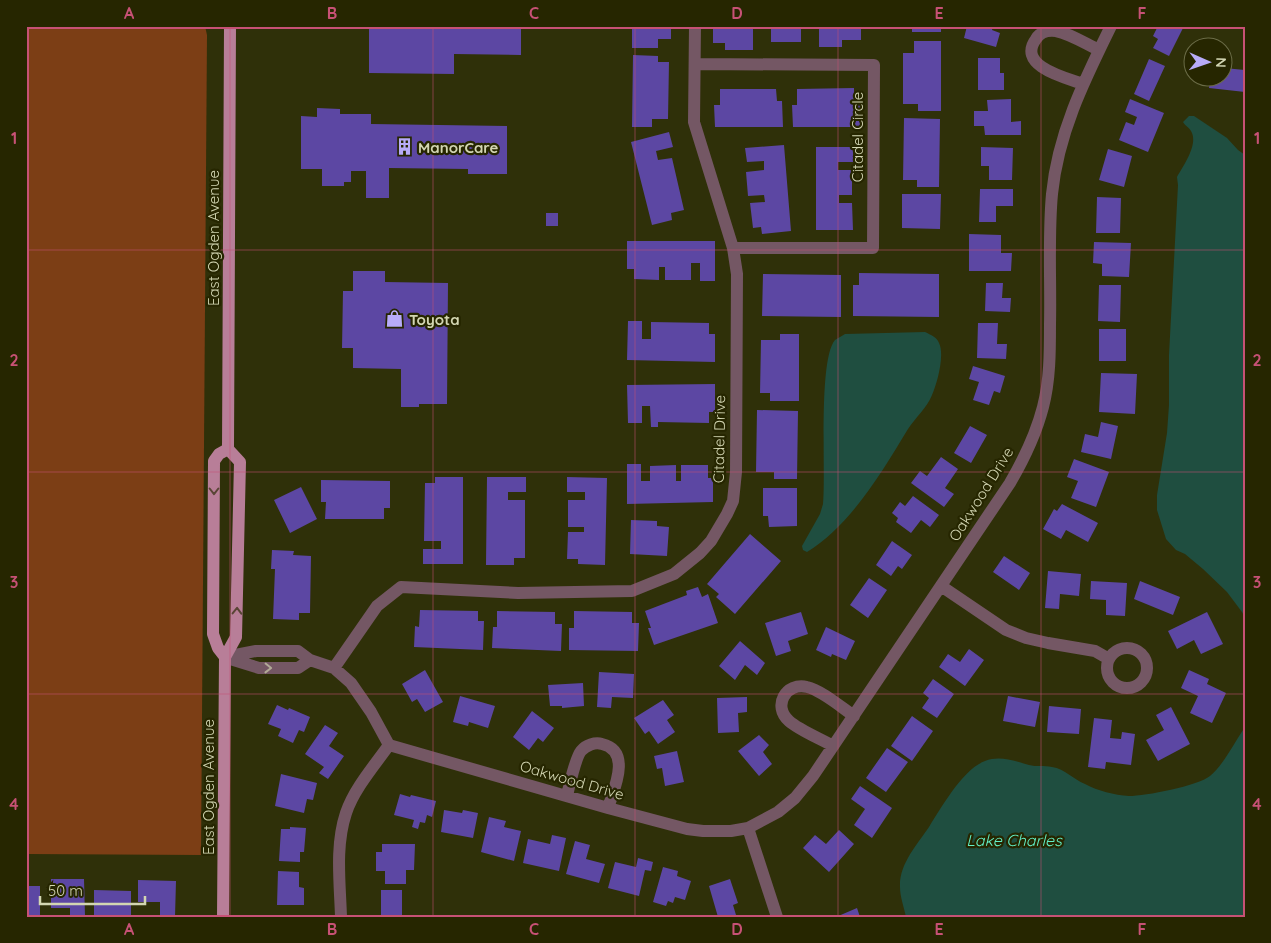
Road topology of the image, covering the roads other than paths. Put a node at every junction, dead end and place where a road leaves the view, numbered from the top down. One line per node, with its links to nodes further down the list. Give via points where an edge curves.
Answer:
1 (230, 26): 8 (main road, East Ogden Avenue)
2 (695, 26): 5 (street, Citadel Drive)
3 (1111, 26): 4 (street, Oakwood Drive)
4 (1099, 50): 6 (street, Oakwood Drive); 6 (street, via 1056,31 1038,35 1032,43 1034,61 1041,67)
5 (695, 64): 7 (street, Citadel Drive, via 694,122); 7 (street, Citadel Circle, via 874,65 873,248)
6 (1083, 84): 9 (street, Oakwood Drive, via 1067,123 1052,194 1050,357 1043,407 1034,437 1020,466)
7 (733, 248): 12 (street, Citadel Drive, via 737,274 735,484 727,514 700,553 674,574 632,591 518,593 401,587 377,606)
8 (228, 449): 10 (main road, East Ogden Avenue, one-way to 8, via 236,637 240,462); 10 (main road, East Ogden Avenue, one-way to 10, via 214,461 213,634)
9 (941, 586): 11 (street, via 1006,630 1026,638 1095,651); 13 (street, Oakwood Drive)
10 (225, 657): 12 (street, via 256,651 298,651 310,660); 19 (main road, East Ogden Avenue)
11 (1109, 658)
12 (334, 668): 14 (street, via 351,683)
13 (854, 716): 15 (street, Oakwood Drive); 15 (street, via 813,689 798,686 782,697 783,713 789,721)
14 (389, 745): 16 (street, Oakwood Drive); 20 (street, via 353,798 344,820 339,845)
15 (833, 746): 18 (street, Oakwood Drive, via 795,798 778,812)
16 (566, 796): 17 (street, Oakwood Drive); 17 (street, via 580,752 590,744 600,743 610,747 620,764)
17 (608, 808): 18 (street, Oakwood Drive, via 686,829)
18 (748, 828): 21 (street)
19 (223, 917)
20 (341, 917)
21 (777, 917)

